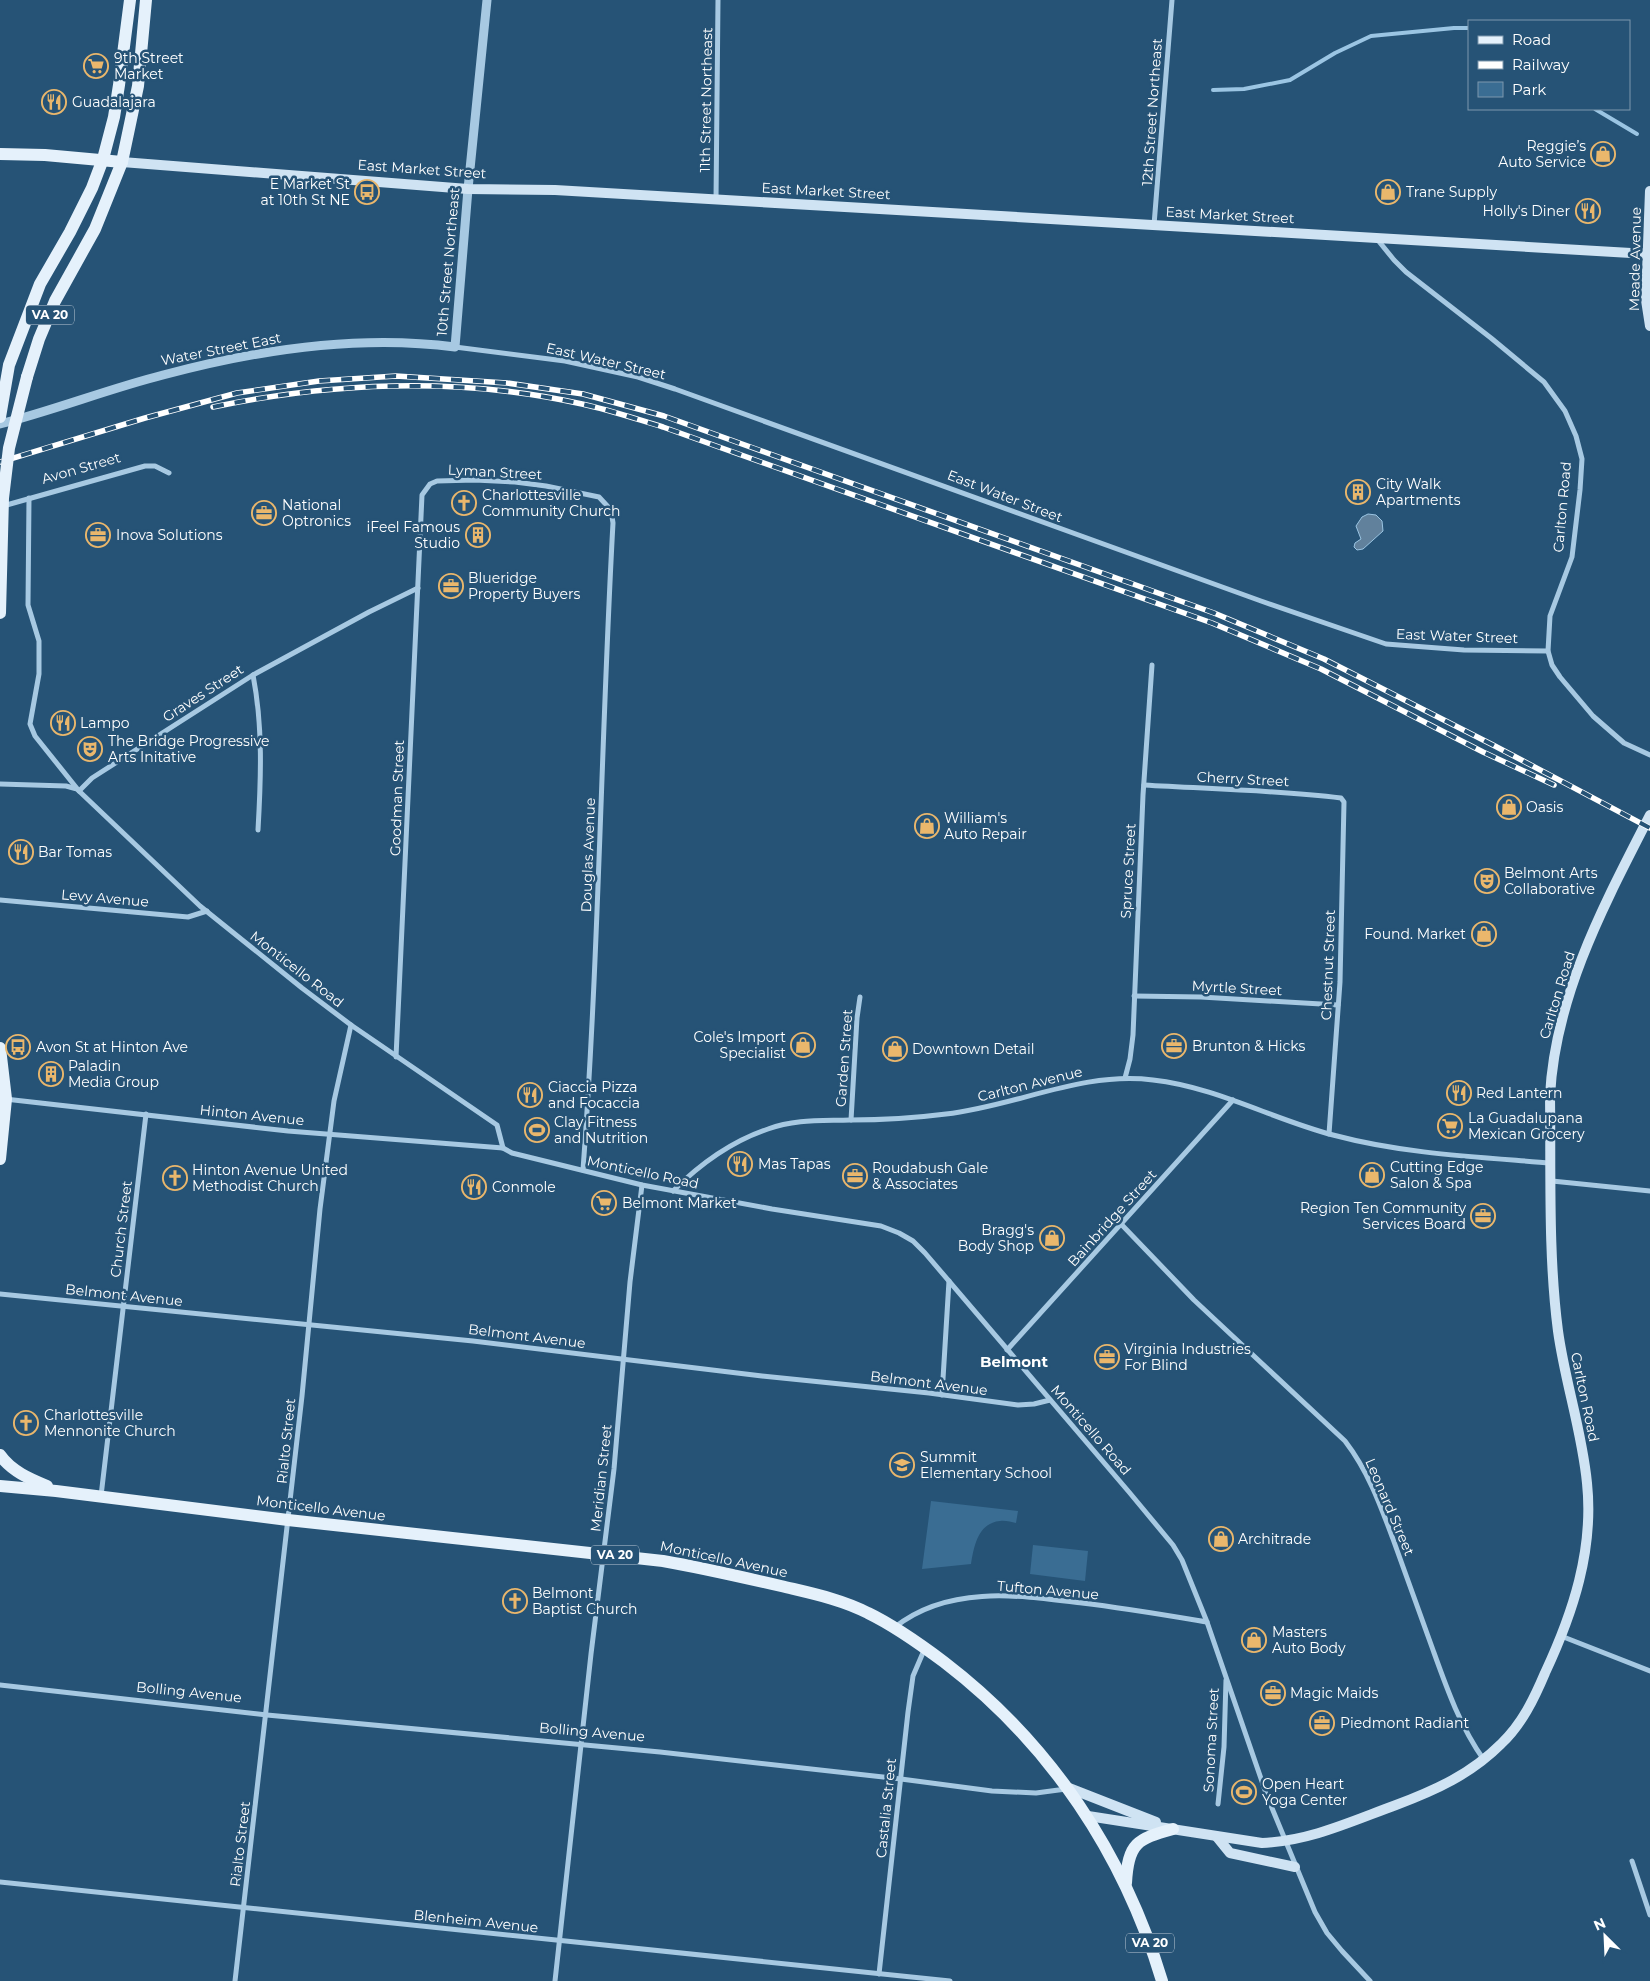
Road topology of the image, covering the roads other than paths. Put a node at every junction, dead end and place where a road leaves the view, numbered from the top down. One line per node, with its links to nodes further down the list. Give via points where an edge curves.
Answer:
1 (130, 0): 7 (main road, VA 20, via 117,101)
2 (146, 0): 8 (main road, via 138,86)
3 (487, 0): 9 (street, 10th Street Northeast)
4 (718, 0): 11 (street, 11th Street Northeast)
5 (1172, 0): 12 (street, 12th Street Northeast)
6 (0, 154): 7 (main road, East Market Street)
7 (103, 159): 8 (main road, East Market Street); 17 (main road, VA 20, via 92,188 40,284 9,365)
8 (122, 162): 9 (main road, East Market Street); 25 (main road, VA 20, bridge, via 95,229 55,301 27,377 9,448 3,498)
9 (468, 189): 11 (main road, East Market Street, via 555,190); 16 (street, 10th Street Northeast)
10 (1650, 192): 14 (main road, Meade Avenue)
11 (716, 200): 12 (main road, East Market Street)
12 (1154, 226): 13 (main road, East Market Street)
13 (1377, 238): 14 (main road, East Market Street); 26 (street, Carlton Road, via 1406,272 1544,382 1565,410 1576,436 1582,460 1572,557 1550,616)
14 (1649, 254): 15 (main road, Meade Avenue, via 1646,300)
15 (1650, 326)
16 (455, 347): 18 (street, Water Street East, via 395,342 251,355 162,375); 26 (street, East Water Street, via 565,361 638,377 1386,644 1464,650)
17 (0, 417)
18 (0, 424)
19 (169, 473): 20 (street, Avon Street, via 155,466 145,466)
20 (29, 498): 21 (street, Avon Street); 32 (street, Monticello Road, via 28,605 39,641 39,674 30,724 35,736)
21 (0, 506)
22 (420, 541): 23 (street, Lyman Street, via 422,494 426,488 437,481 475,480 515,482 594,495 611,510); 24 (street, Goodman Street)
23 (612, 541): 54 (street, Douglas Avenue, via 595,978)
24 (418, 588): 28 (street, Graves Street); 43 (street, Goodman Street)
25 (0, 613)
26 (1548, 651): 29 (street, Carlton Road, via 1560,677 1600,724 1624,743)
27 (1152, 665): 31 (street, Spruce Street)
28 (253, 675): 32 (street, Graves Street, via 92,778); 35 (street, via 261,765)
29 (1650, 755)
30 (0, 784): 32 (street, via 66,786)
31 (1144, 785): 33 (street, Cherry Street); 38 (street, Spruce Street)
32 (80, 790): 37 (street, Monticello Road)
33 (1341, 798): 40 (street, Chestnut Street, via 1344,802)
34 (1650, 815): 53 (main road, Carlton Road, via 1605,904 1565,1009 1552,1066)
35 (258, 830)
36 (0, 900): 37 (street, Levy Avenue, via 188,917)
37 (206, 911): 41 (street, Monticello Road)
38 (1134, 996): 40 (street, Myrtle Street); 44 (street, Spruce Street, via 1130,1059)
39 (860, 997): 48 (street, Garden Street)
40 (1338, 1006): 50 (street, Chestnut Street)
41 (351, 1025): 43 (street, Monticello Road); 49 (street, Rialto Street)
42 (0, 1048): 45 (main road)
43 (396, 1057): 51 (street, Monticello Road, via 497,1125)
44 (1125, 1078): 46 (street, Carlton Avenue, via 1181,1084); 48 (street, Carlton Avenue, via 1081,1082 991,1107 948,1114)
45 (3, 1098): 47 (street, Hinton Avenue); 52 (main road)
46 (1233, 1100): 50 (street, Carlton Avenue); 59 (street, Bainbridge Street)
47 (146, 1114): 49 (street, Hinton Avenue); 62 (street, Church Street)
48 (852, 1120): 57 (street, Carlton Avenue, via 804,1121 769,1128 713,1157)
49 (330, 1134): 51 (street, Hinton Avenue); 63 (street, Rialto Street)
50 (1329, 1134): 53 (street, Carlton Avenue, via 1390,1148)
51 (503, 1148): 54 (street, Monticello Road)
52 (0, 1159)
53 (1551, 1163): 55 (main road, Carlton Road)
54 (583, 1170): 56 (street, Monticello Road)
55 (1552, 1181): 58 (street); 76 (main road, Carlton Road, via 1556,1316 1583,1451 1588,1517 1582,1571)
56 (642, 1185): 57 (street, Monticello Road); 65 (street, Meridian Street)
57 (673, 1191): 60 (street, Monticello Road, via 881,1226 900,1232 913,1241)
58 (1650, 1191)
59 (1121, 1224): 64 (street, Bainbridge Street); 83 (street, Leonard Street, via 1188,1293 1345,1441 1358,1458 1369,1476 1464,1730)
60 (949, 1281): 64 (street, Monticello Road); 66 (street)
61 (0, 1294): 62 (street, Belmont Avenue)
62 (123, 1305): 63 (street, Belmont Avenue); 71 (street, Church Street)
63 (309, 1325): 65 (street, Belmont Avenue); 72 (street, Rialto Street)
64 (1007, 1350): 67 (street, Monticello Road)
65 (624, 1359): 66 (street, Belmont Avenue); 73 (street, Meridian Street)
66 (942, 1395): 67 (street, Belmont Avenue, via 1018,1405)
67 (1050, 1400): 74 (street, Monticello Road, via 1173,1545 1192,1580)
68 (0, 1455): 70 (main road, VA 20, via 24,1476)
69 (0, 1486): 70 (main road, Monticello Avenue / VA 20)
70 (56, 1491): 71 (main road, Monticello Avenue / VA 20)
71 (101, 1496): 72 (main road, Monticello Avenue / VA 20)
72 (288, 1520): 73 (main road, Monticello Avenue / VA 20); 81 (street, Rialto Street)
73 (603, 1554): 75 (main road, Monticello Avenue / VA 20, via 722,1572 805,1592 868,1612); 82 (street, Meridian Street)
74 (1207, 1622): 75 (street, Tufton Avenue, via 1002,1595 946,1601 908,1616); 79 (street, Monticello Road)
75 (894, 1628): 77 (main road, Monticello Avenue / VA 20)
76 (1561, 1636): 78 (street); 83 (main road, Carlton Road, via 1532,1703 1518,1724)
77 (925, 1648): 84 (street, Castalia Street, via 913,1676); 85 (main road, Monticello Avenue / VA 20, via 993,1703)
78 (1650, 1671)
79 (1226, 1677): 86 (street, Sonoma Street); 90 (street, Monticello Road)
80 (0, 1685): 81 (street, Bolling Avenue)
81 (266, 1715): 82 (street, Bolling Avenue); 95 (street, Rialto Street)
82 (582, 1745): 84 (street, Bolling Avenue); 97 (street, Meridian Street)
83 (1484, 1760): 90 (main road, Carlton Road, via 1436,1790 1323,1832)
84 (901, 1779): 85 (street, Bolling Avenue, via 1000,1792 1036,1793); 98 (street, Castalia Street)
85 (1069, 1788): 87 (main road, Monticello Avenue / VA 20); 88 (main road)
86 (1218, 1804)
87 (1088, 1816): 88 (main road); 94 (main road, Monticello Avenue / VA 20)
88 (1173, 1829): 89 (main road); 94 (main road, via 1151,1835 1134,1847 1127,1862)
89 (1217, 1837): 90 (main road, via 1262,1843); 92 (main road, via 1230,1854)
90 (1285, 1842): 92 (street, Monticello Road)
91 (1632, 1861): 96 (street)
92 (1296, 1867): 103 (street, Monticello Road, via 1327,1933)
93 (0, 1882): 95 (street, Blenheim Avenue)
94 (1126, 1885): 102 (main road, Monticello Avenue / VA 20)
95 (244, 1908): 97 (street, Blenheim Avenue); 99 (street, Rialto Street)
96 (1650, 1915)
97 (560, 1942): 98 (street, Blenheim Avenue); 100 (street, Meridian Street)
98 (879, 1974): 101 (street, Blenheim Avenue)
99 (236, 1981)
100 (555, 1981)
101 (950, 1981)
102 (1162, 1981)
103 (1370, 1981)

